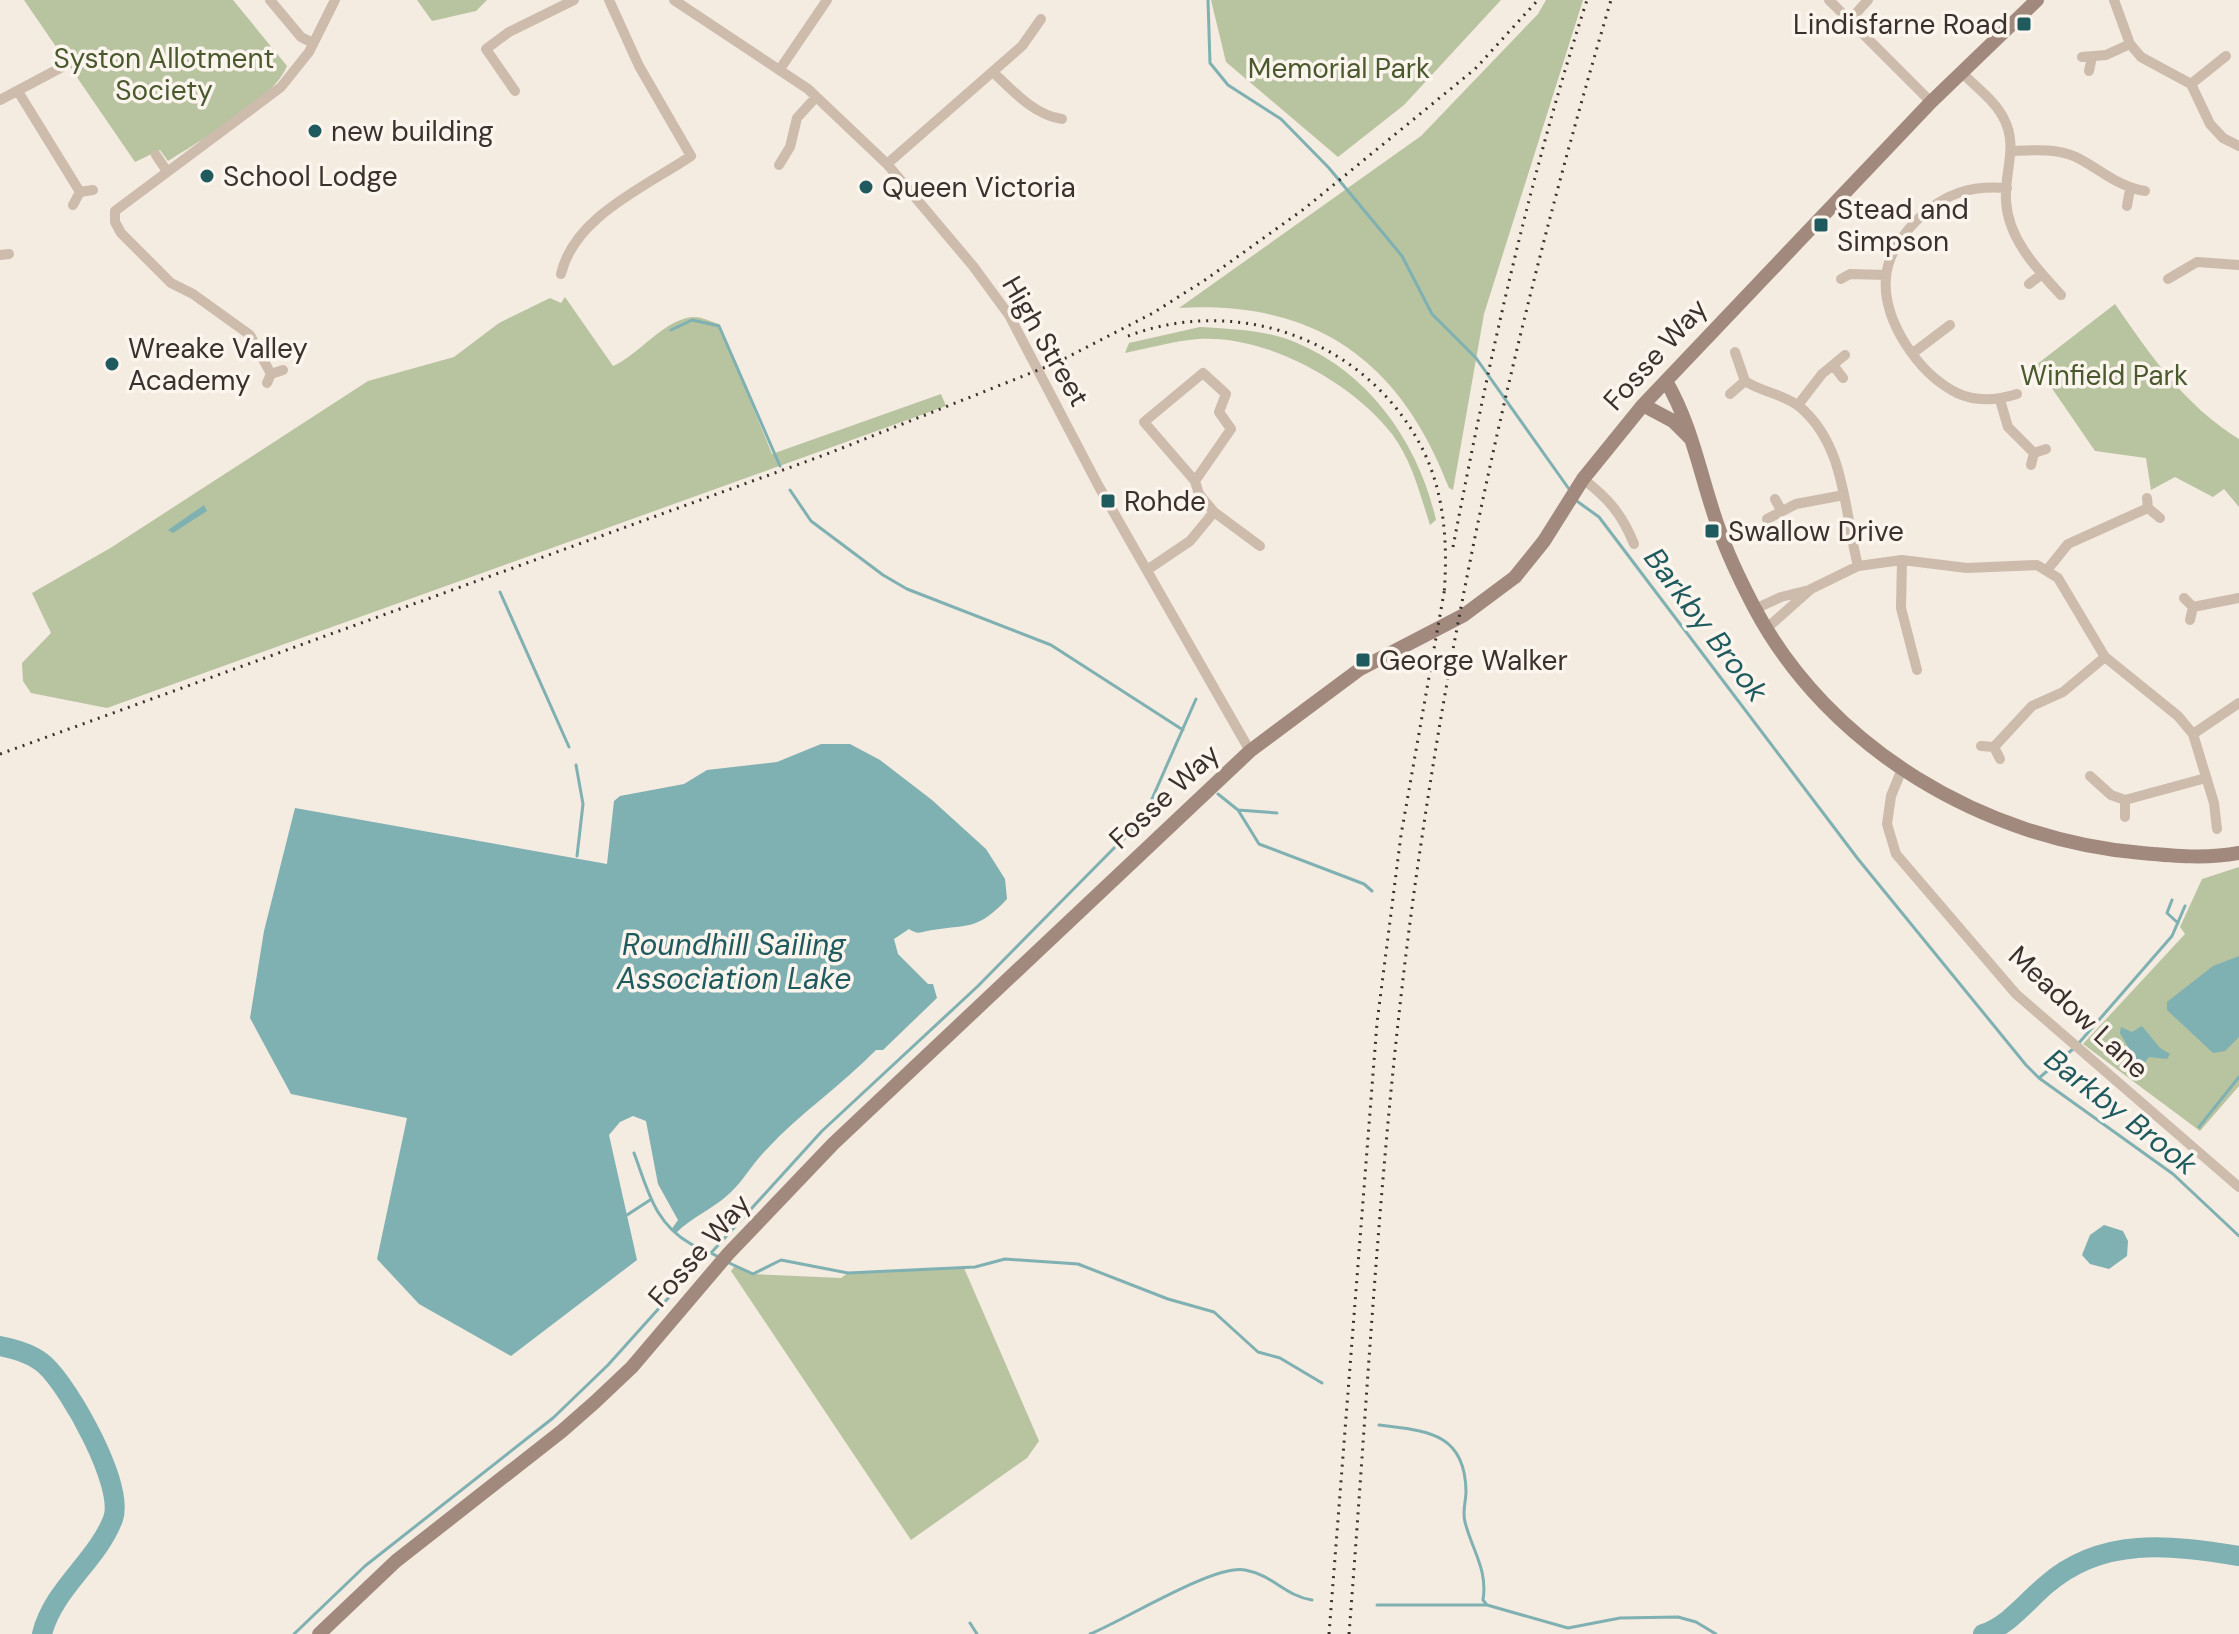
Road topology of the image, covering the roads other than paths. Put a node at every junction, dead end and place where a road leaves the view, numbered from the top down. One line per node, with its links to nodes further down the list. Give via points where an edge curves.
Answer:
1 (270, 0): 13 (street, via 301,37)
2 (335, 0): 13 (street)
3 (574, 0): 22 (street, via 486,49)
4 (609, 0): 44 (street, via 639,66 691,156 582,231)
5 (674, 0): 17 (street, High Street)
6 (827, 0): 17 (street)
7 (1829, 0): 12 (street)
8 (1868, 0): 12 (street)
9 (2037, 0): 20 (street, Fosse Way)
10 (2114, 0): 14 (street)
11 (1041, 19): 19 (street, via 1022,46)
12 (1849, 21): 26 (street)
13 (313, 43): 33 (street, via 281,87)
14 (2130, 44): 18 (street, via 2087,57); 21 (street, via 2141,57)
15 (2226, 56): 21 (street)
16 (62, 67): 23 (street)
17 (780, 69): 24 (street, High Street)
18 (2089, 71)
19 (993, 72): 27 (street, via 1018,96 1049,117); 31 (street)
20 (1961, 72): 26 (street, Fosse Way); 29 (street, via 2002,115)
21 (2191, 84): 28 (street, via 2210,124)
22 (515, 91)
23 (19, 93): 25 (street); 38 (street)
24 (816, 97): 31 (street, High Street); 32 (street, via 797,118 788,154)
25 (0, 100)
26 (1931, 102): 58 (street, Fosse Way)
27 (1062, 119)
28 (2239, 146)
29 (2013, 151): 34 (street); 35 (street, via 2075,157)
30 (156, 155): 33 (street)
31 (887, 164): 79 (street, High Street, via 1009,315)
32 (779, 165)
33 (166, 170): 56 (street, via 115,211 115,222 171,283 250,335)
34 (2007, 188): 45 (street, via 2015,235); 46 (street, via 1977,186 1928,209 1901,236)
35 (2130, 189): 37 (street); 40 (street)
36 (93, 190): 38 (street)
37 (2145, 191)
38 (80, 192): 39 (street)
39 (73, 205)
40 (2127, 206)
41 (2170, 258): 43 (street)
42 (2239, 265): 43 (street, via 2211,261)
43 (2179, 269): 48 (street)
44 (561, 274)
45 (2042, 274): 49 (street); 50 (street)
46 (1886, 275): 47 (street, via 1850,274); 53 (street, via 1889,311)
47 (1841, 279)
48 (2168, 279)
49 (2029, 284)
50 (2061, 295)
51 (1950, 325): 53 (street)
52 (1735, 352): 59 (street)
53 (1913, 353): 62 (street, via 1957,393)
54 (1845, 355): 55 (street)
55 (1833, 365): 57 (street); 64 (street)
56 (274, 376)
57 (1843, 378)
58 (1666, 381): 63 (street, Fosse Way); 65 (street)
59 (1745, 381): 60 (street); 64 (street)
60 (1730, 394)
61 (2017, 394): 62 (street)
62 (2000, 400): 66 (street, via 2008,427 2032,459)
63 (1643, 405): 65 (street, via 1673,421); 68 (street, Fosse Way)
64 (1798, 405): 69 (street, via 1828,442)
65 (1690, 438): 85 (street, via 1719,530)
66 (2046, 449)
67 (1195, 481): 67 (street, via 1231,429 1219,412 1226,394 1203,373 1144,422); 72 (street)
68 (1580, 484): 75 (street, via 1613,504); 94 (street, Fosse Way, via 1528,564 1492,597 1360,669)
69 (1844, 495): 71 (street); 78 (street)
70 (1775, 499): 71 (street)
71 (1781, 510): 74 (street)
72 (1214, 512): 76 (street); 79 (street, via 1190,541)
73 (2160, 518): 80 (street, via 2148,503 2068,544)
74 (1767, 519)
75 (1634, 544)
76 (1260, 546)
77 (1902, 560): 78 (street); 80 (street); 89 (street, via 1901,608)
78 (1858, 566): 81 (street)
79 (1147, 570): 94 (street, High Street)
80 (2047, 570): 88 (street, via 2058,578)
81 (1811, 589): 85 (street); 87 (street)
82 (2184, 598): 84 (street)
83 (2239, 598): 84 (street)
84 (2193, 607): 86 (street)
85 (1755, 609): 87 (street)
86 (2190, 620)
87 (1767, 628): 96 (street, via 1846,723)
88 (2105, 657): 91 (street); 93 (street, via 2063,692 2032,706)
89 (1917, 670)
90 (2239, 703): 91 (street)
91 (2193, 734): 98 (street)
92 (1981, 746): 93 (street)
93 (1994, 747): 95 (street)
94 (1250, 751): 104 (street, Fosse Way, via 886,1092 728,1254 632,1367 562,1431 396,1561)
95 (2000, 759)
96 (1902, 769): 102 (street, via 1969,808 2079,845 2181,856); 103 (street, Meadow Lane, via 1887,824 1896,854 2016,994)
97 (2090, 776): 99 (street)
98 (2206, 778): 99 (street); 101 (street)
99 (2125, 800): 100 (street)
100 (2125, 817)
101 (2217, 829)
102 (2239, 853)
103 (2239, 1187)
104 (319, 1634)

